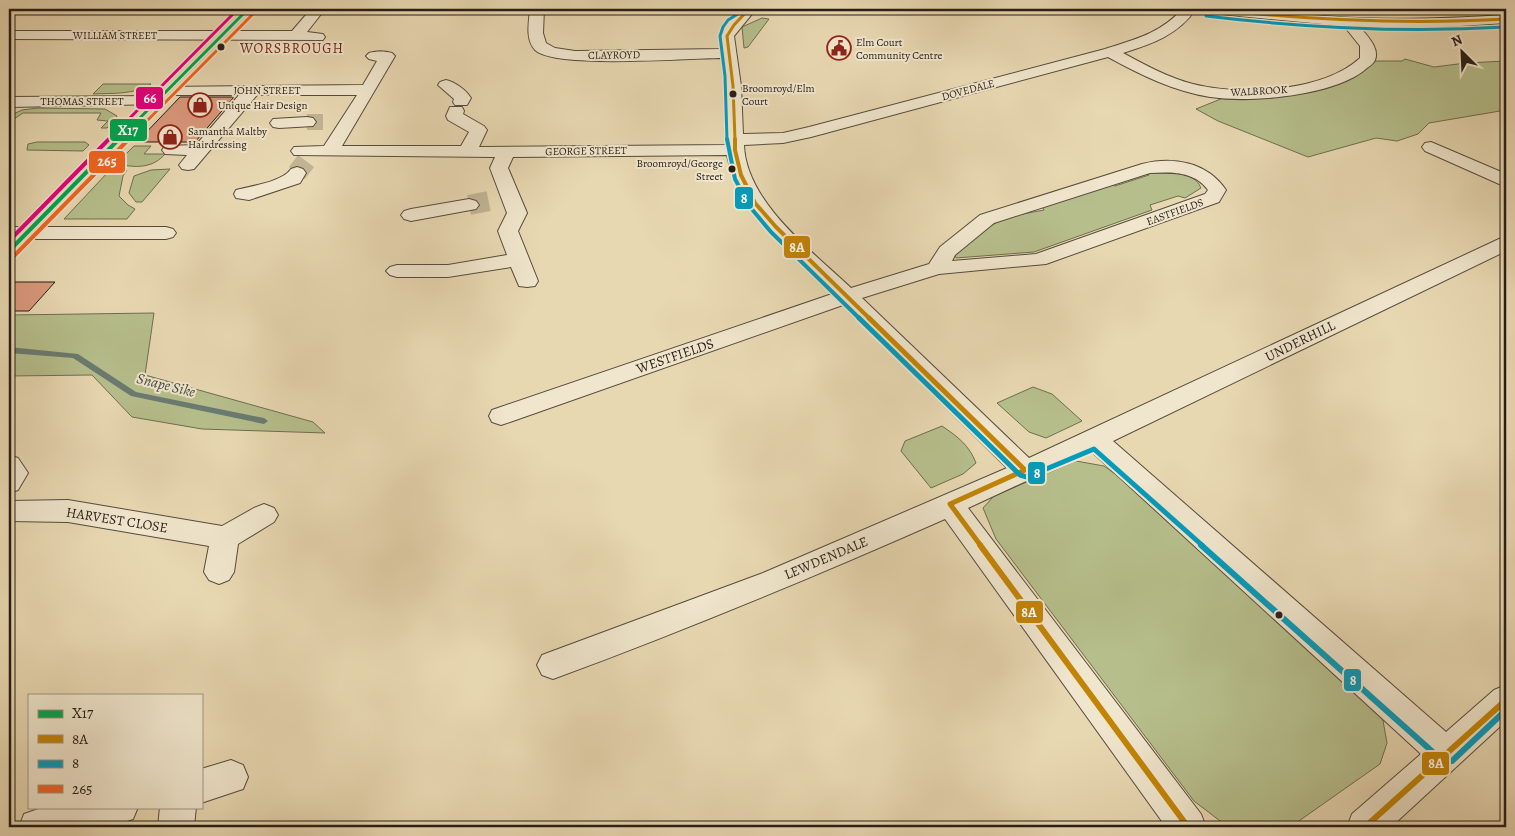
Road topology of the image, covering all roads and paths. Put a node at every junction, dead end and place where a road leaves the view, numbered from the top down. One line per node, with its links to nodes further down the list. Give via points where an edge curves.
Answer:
1 (248, 9): 10 (highway)
2 (318, 9): 11 (street)
3 (537, 9): 14 (street, CLAYROYD, via 536,42 543,49 556,53 575,56)
4 (1189, 9): 13 (street, DOVEDALE, via 1172,29)
5 (1207, 9): 8 (street)
6 (750, 13): 14 (street, via 729,31)
7 (1506, 19): 8 (street, via 1418,25)
8 (1350, 24): 13 (street, WALBROOK, via 1367,46 1368,59 1355,70 1333,80 1282,91 1224,93 1194,89 1169,82)
9 (9, 35): 10 (street, WILLIAM STREET)
10 (222, 35): 11 (street, WILLIAM STREET); 19 (highway)
11 (296, 35): 12 (street, WILLIAM STREET)
12 (318, 37)
13 (1110, 52): 25 (street, DOVEDALE, via 811,132)
14 (730, 53): 25 (street)
15 (374, 56): 18 (street, via 388,56)
16 (446, 86): 29 (street, via 463,98 454,116 478,130)
17 (252, 90): 18 (street, JOHN STREET); 19 (street, JOHN STREET); 28 (street)
18 (368, 90): 23 (street)
19 (161, 95): 20 (street, THOMAS STREET); 39 (highway)
20 (9, 102)
21 (307, 122): 24 (street)
22 (327, 122): 23 (street)
23 (348, 122): 31 (street)
24 (278, 123)
25 (735, 145): 30 (street, GEORGE STREET); 49 (street, via 741,175 755,203 776,228)
26 (1431, 147): 33 (street)
27 (171, 150): 28 (street)
28 (201, 150): 32 (street)
29 (467, 152): 30 (street, GEORGE STREET); 31 (street, GEORGE STREET)
30 (506, 152): 35 (street, via 499,168)
31 (309, 157): 34 (street, GEORGE STREET, via 293,179)
32 (188, 165)
33 (1506, 181)
34 (242, 194)
35 (511, 197): 36 (street); 45 (street, via 517,213 508,231)
36 (489, 201)
37 (469, 205): 38 (street)
38 (411, 216)
39 (18, 232): 40 (street); 43 (highway)
40 (137, 233): 41 (street); 44 (street)
41 (166, 233)
42 (1506, 243): 51 (street, UNDERHILL)
43 (9, 251)
44 (124, 251)
45 (518, 260): 47 (street, via 448,271); 48 (street)
46 (938, 268): 46 (street, EASTFIELDS, via 947,251 987,219 1148,168 1171,166 1188,169 1204,175 1217,190 1212,198 1039,260); 49 (street, EASTFIELDS)
47 (398, 271)
48 (527, 281)
49 (848, 297): 50 (street, WESTFIELDS); 53 (street)
50 (501, 416)
51 (1095, 440): 53 (street, LEWDENDALE); 62 (street)
52 (9, 465): 54 (street, via 15,473)
53 (1025, 470): 55 (street, LEWDENDALE)
54 (9, 483)
55 (950, 504): 60 (street, LEWDENDALE, via 772,581); 67 (street)
56 (9, 511): 58 (street, HARVEST CLOSE, via 68,511)
57 (264, 515): 58 (street)
58 (226, 538): 59 (street)
59 (220, 572)
60 (553, 665)
61 (1506, 700): 62 (street)
62 (1447, 755): 68 (street)
63 (116, 808): 65 (street)
64 (178, 808): 66 (street)
65 (37, 827)
66 (176, 827)
67 (1188, 827)
68 (1365, 827)

